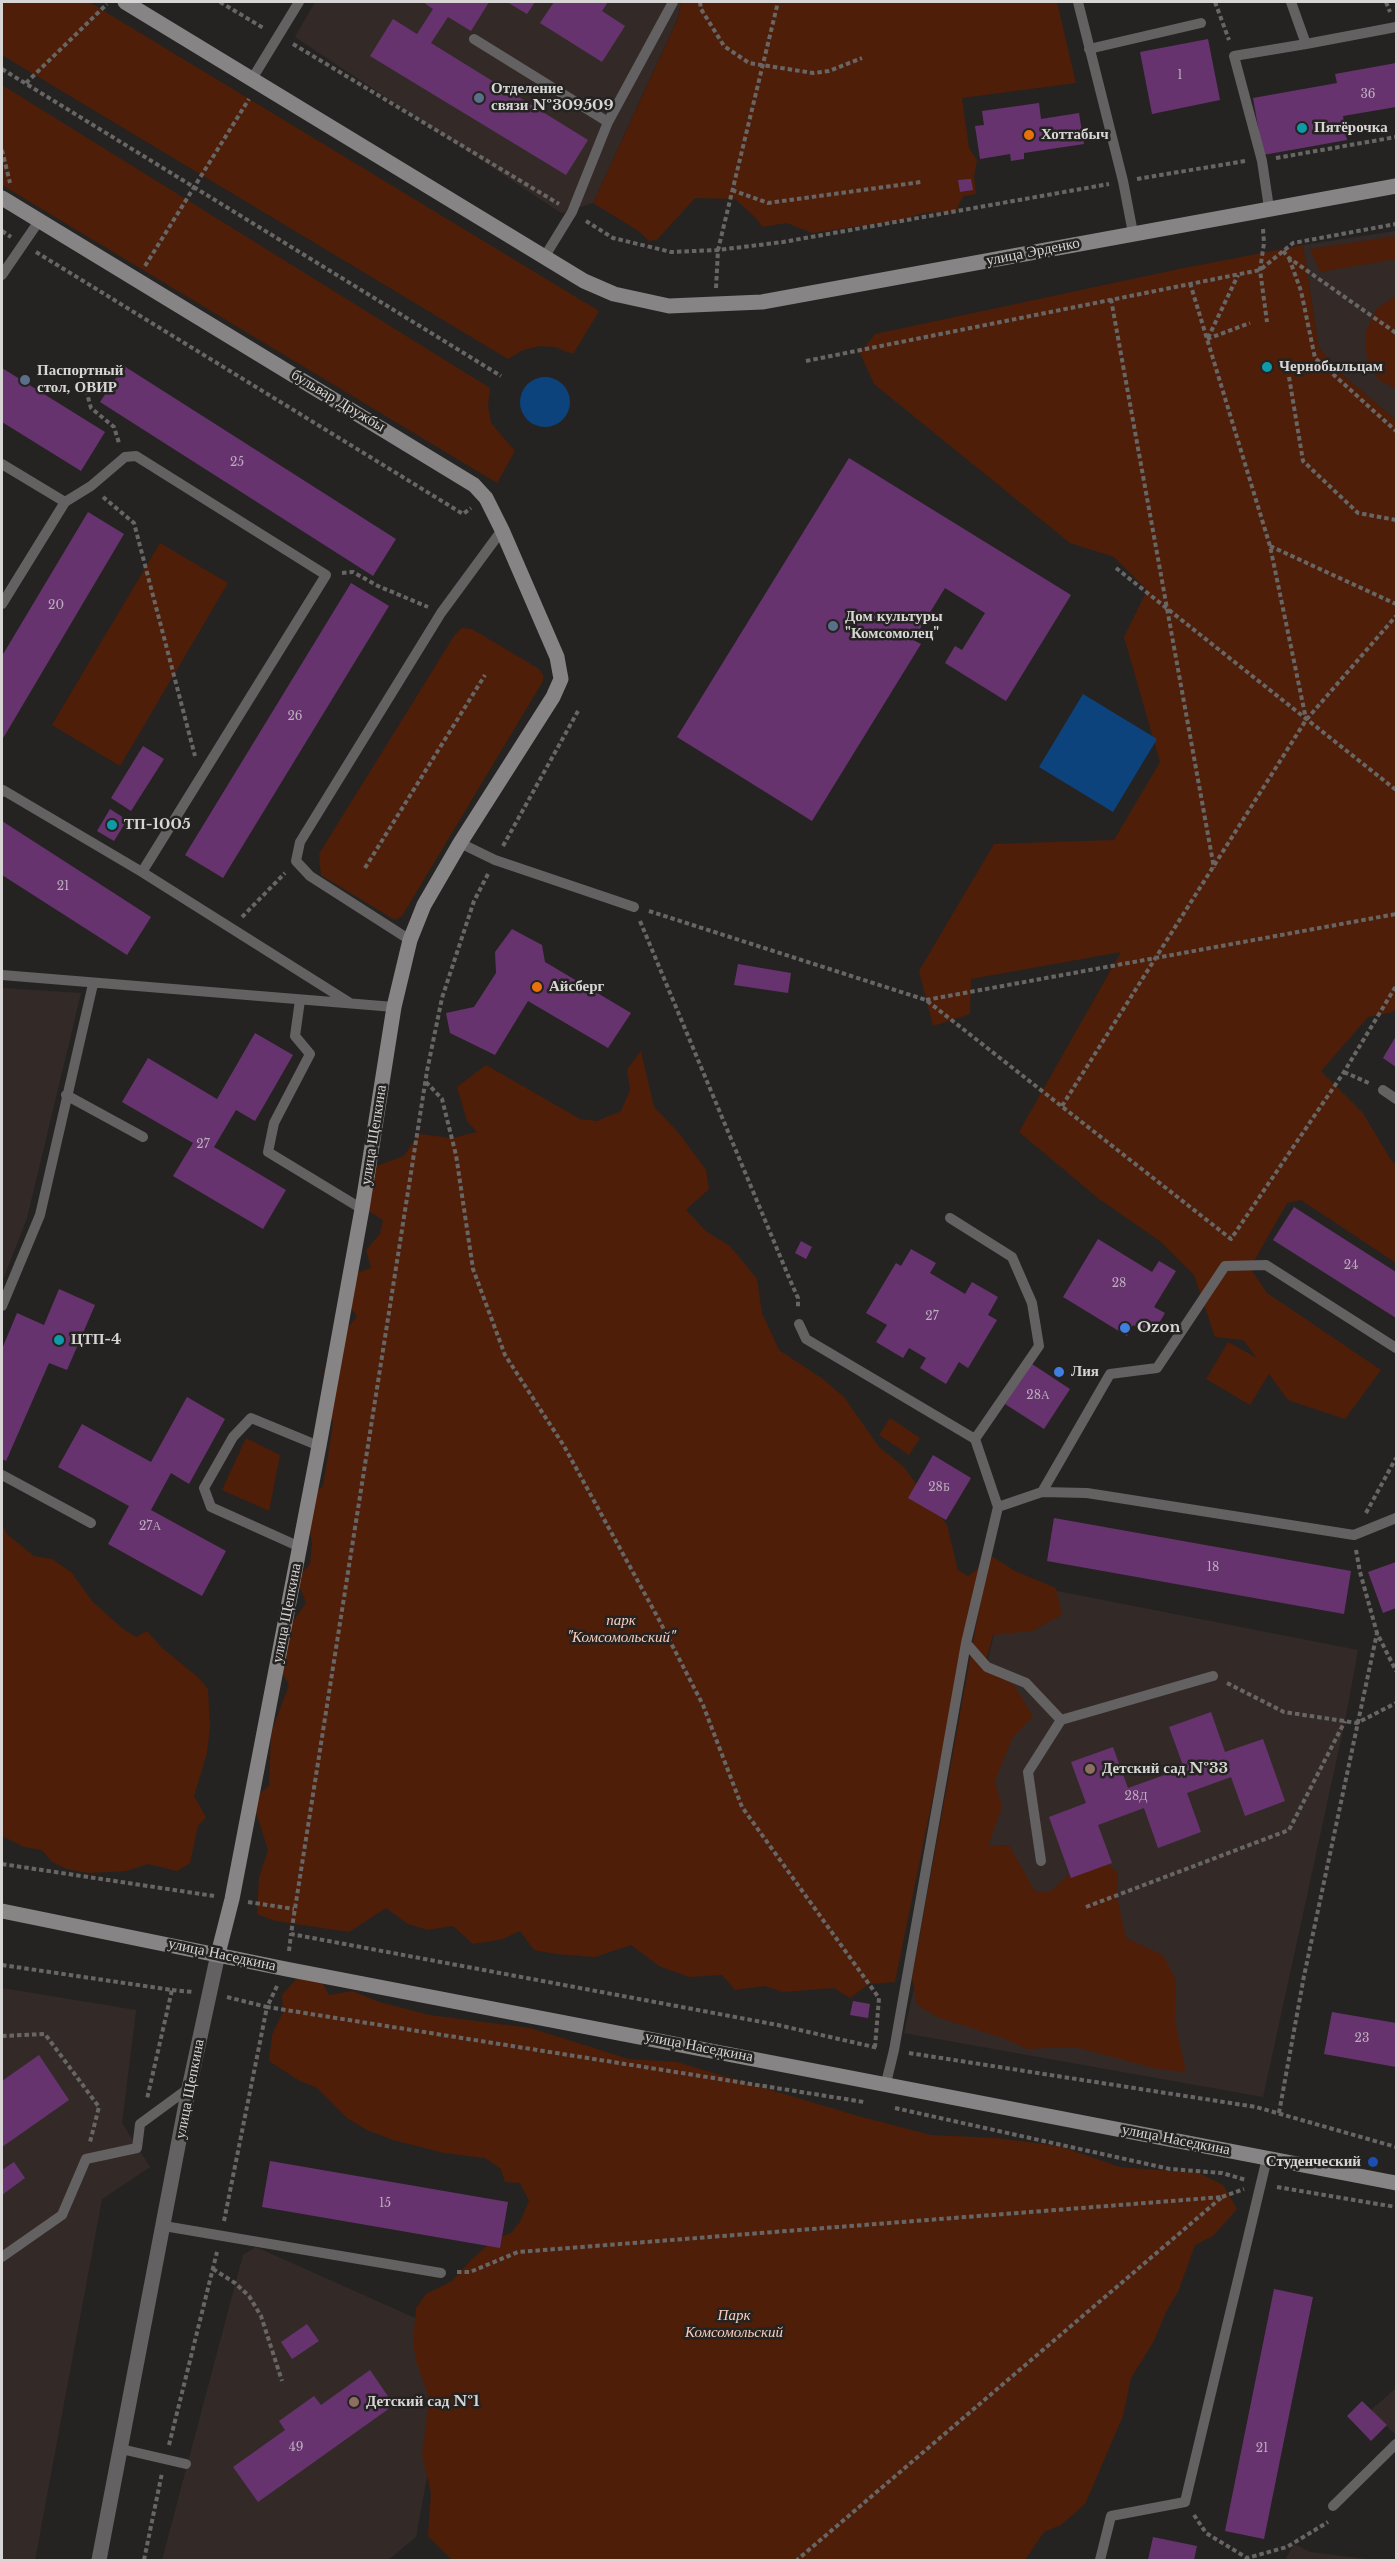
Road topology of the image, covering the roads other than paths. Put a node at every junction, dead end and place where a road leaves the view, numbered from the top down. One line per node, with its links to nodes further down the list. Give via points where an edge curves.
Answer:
1 (125, 2): 11 (main road)
2 (299, 2): 11 (lane)
3 (673, 2): 12 (lane)
4 (1078, 2): 10 (lane)
5 (1291, 2): 9 (lane)
6 (1202, 23): 10 (lane)
7 (1396, 27): 9 (lane)
8 (474, 39): 12 (lane)
9 (1306, 44): 15 (lane, via 1234,56 1262,161)
10 (1089, 49): 17 (lane)
11 (255, 81): 18 (main road)
12 (608, 122): 18 (lane, via 572,212)
13 (1396, 186): 15 (main road, улица Эрденко)
14 (2, 198): 16 (main road, бульвар Дружбы)
15 (1269, 208): 17 (main road, улица Эрденко)
16 (39, 221): 19 (lane); 22 (main road, бульвар Дружбы, via 474,485 486,498)
17 (1133, 233): 18 (main road, улица Эрденко, via 762,302 715,305 669,306 614,294 584,281)
18 (545, 256)
19 (2, 276)
20 (2, 464): 21 (lane)
21 (65, 502): 23 (lane); 27 (lane, via 91,486 124,457 136,456 326,575)
22 (502, 530): 24 (main road, бульвар Дружбы, via 557,657 561,679); 29 (lane, via 441,613 300,842 296,861 310,876)
23 (2, 604)
24 (553, 697): 26 (main road, улица Щепкина)
25 (2, 792): 27 (lane)
26 (460, 843): 28 (lane, via 495,860); 29 (main road, улица Щепкина, via 424,905)
27 (142, 872): 33 (lane)
28 (634, 907)
29 (410, 940): 34 (main road, улица Щепкина)
30 (2, 975): 31 (lane)
31 (93, 984): 32 (lane); 36 (lane)
32 (300, 1000): 33 (lane); 39 (lane, via 295,1036 310,1054 274,1123 268,1152)
33 (353, 1005): 34 (lane)
34 (394, 1007): 39 (main road, улица Щепкина)
35 (1383, 1090): 37 (lane)
36 (66, 1095): 38 (lane); 41 (lane, via 40,1215)
37 (1396, 1099)
38 (144, 1137)
39 (362, 1209): 45 (main road, улица Щепкина)
40 (950, 1218): 44 (lane, via 1012,1257 1032,1303 1039,1346)
41 (2, 1306)
42 (799, 1324): 44 (lane, via 806,1339)
43 (1396, 1348): 47 (lane, via 1266,1265 1225,1266 1157,1368 1110,1374)
44 (975, 1439): 48 (lane)
45 (319, 1446): 51 (main road, улица Щепкина); 51 (lane, via 251,1418 233,1437 204,1488 212,1507)
46 (2, 1475): 50 (lane)
47 (1042, 1492): 48 (lane); 49 (lane, via 1087,1493 1354,1535)
48 (998, 1508): 52 (lane)
49 (1396, 1518)
50 (91, 1523)
51 (300, 1547): 57 (main road, улица Щепкина, via 232,1899)
52 (966, 1643): 54 (lane, via 987,1667 1026,1683); 58 (lane)
53 (1213, 1676): 54 (lane)
54 (1061, 1720): 55 (lane, via 1028,1772)
55 (1041, 1861)
56 (2, 1911): 57 (main road, улица Наседкина)
57 (218, 1953): 58 (main road, улица Наседкина); 59 (street, улица Щепкина)
58 (886, 2083): 60 (main road, улица Наседкина)
59 (189, 2088): 62 (street, улица Щепкина); 63 (lane, via 140,2124 137,2148 86,2159 62,2215)
60 (1267, 2158): 61 (main road, улица Наседкина); 70 (lane, via 1185,2502 1110,2516)
61 (1396, 2183)
62 (164, 2226): 64 (lane); 66 (street, улица Щепкина)
63 (2, 2257)
64 (441, 2273)
65 (1396, 2444): 68 (lane)
66 (121, 2449): 67 (lane); 69 (street, улица Щепкина)
67 (186, 2464)
68 (1333, 2506)
69 (99, 2560)
70 (1100, 2560)

